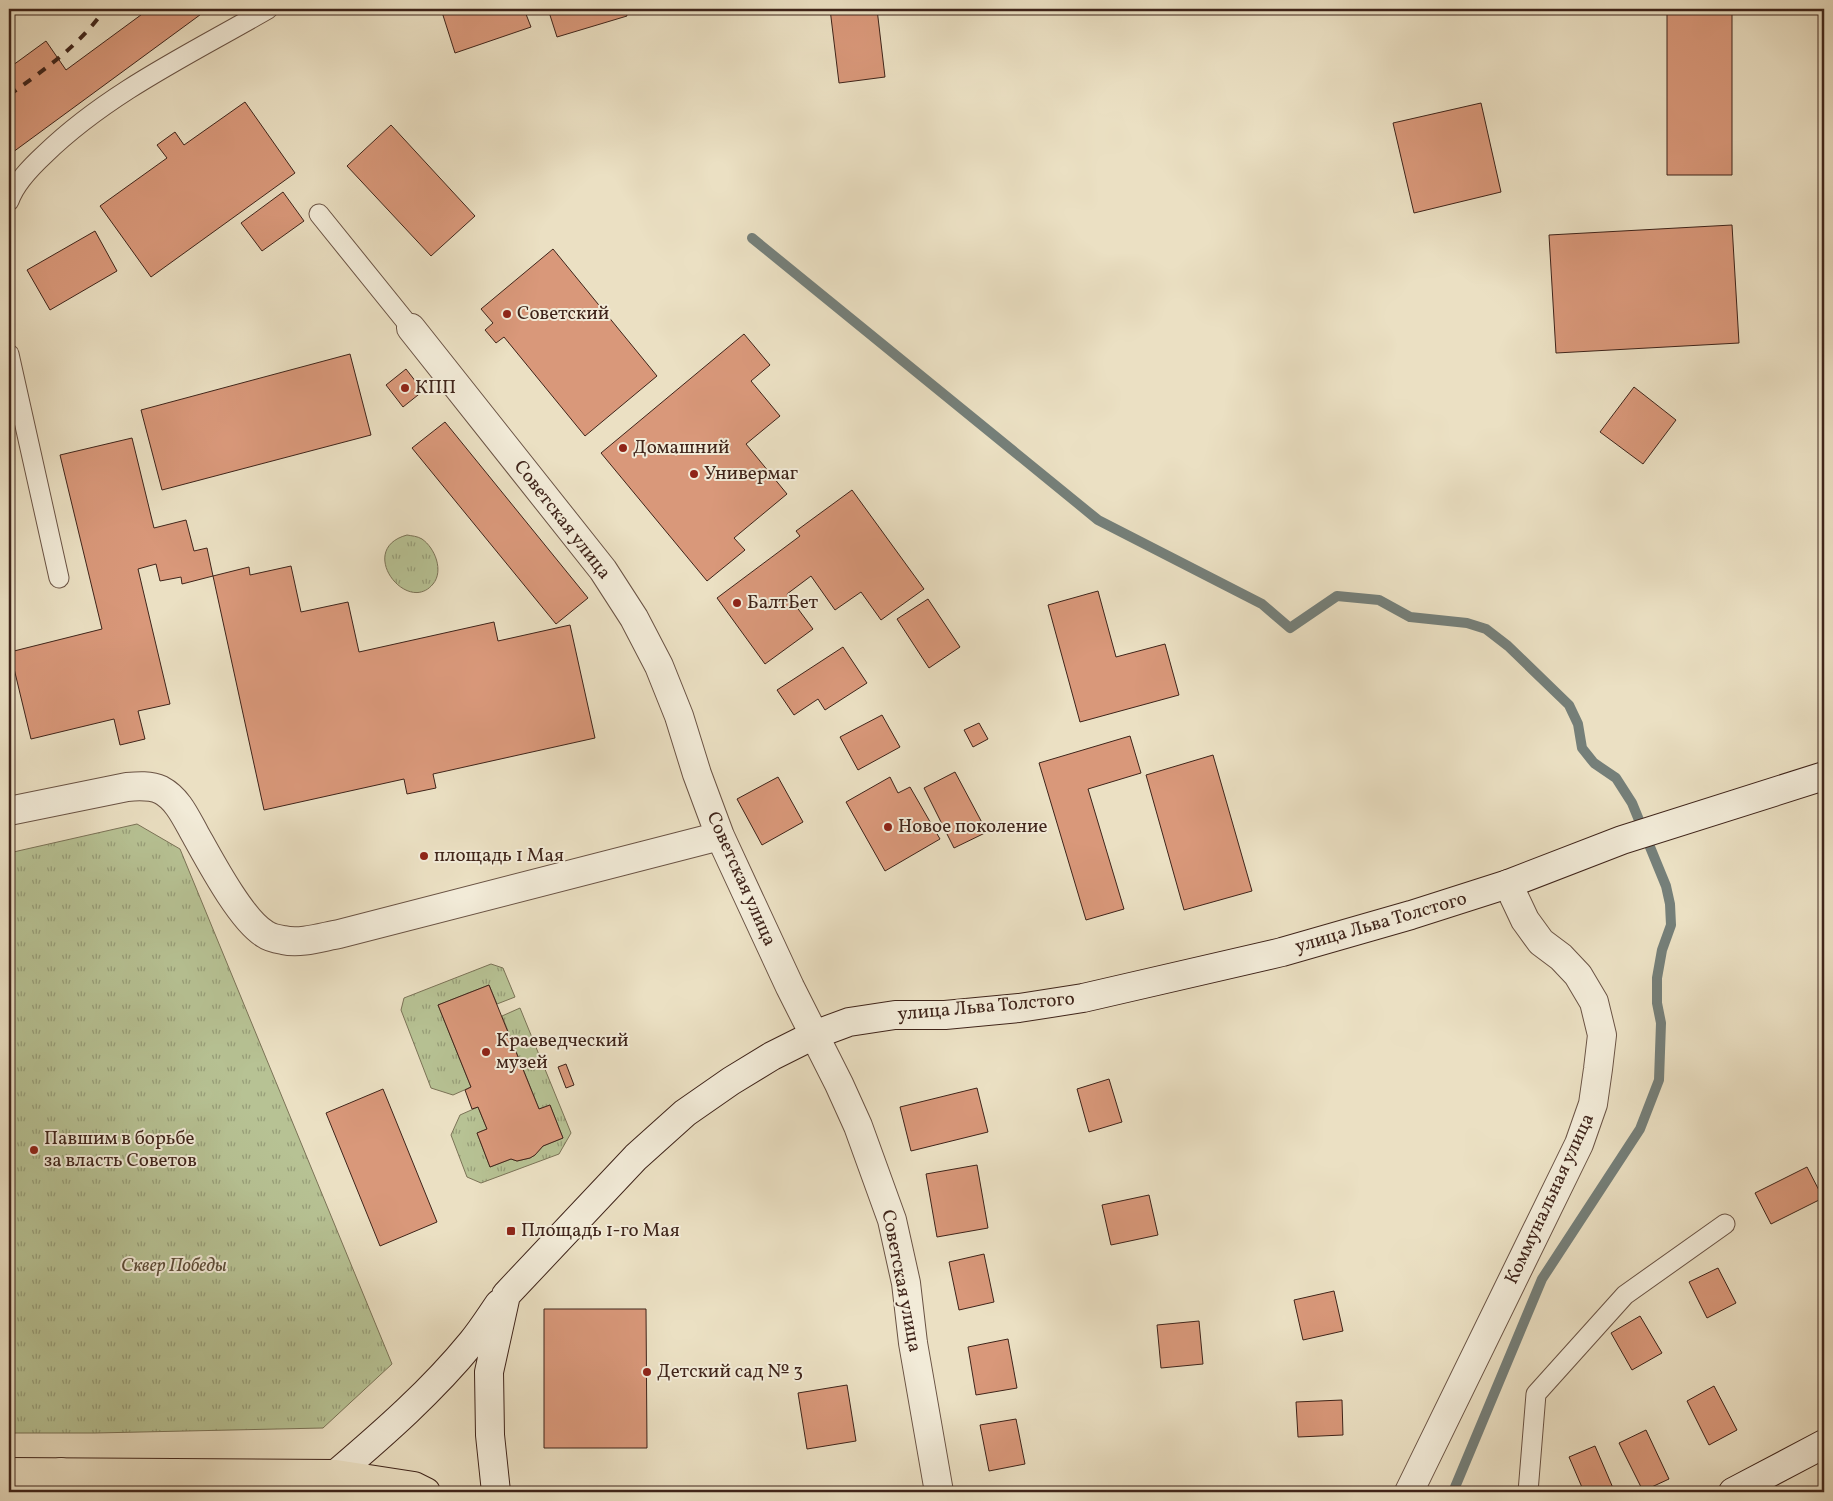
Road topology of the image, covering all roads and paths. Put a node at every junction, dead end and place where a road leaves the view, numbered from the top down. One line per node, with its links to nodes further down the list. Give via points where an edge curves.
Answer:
1 (268, 9): 2 (lane, via 138,84 67,133 29,169)
2 (9, 201)
3 (319, 214): 4 (lane)
4 (411, 328): 9 (street, Советская улица, via 603,570 634,618 659,666 679,716)
5 (9, 354): 6 (lane)
6 (59, 578)
7 (1824, 776): 10 (street, улица Льва Толстого, via 1622,840)
8 (9, 811): 9 (street, via 127,787 159,789 182,810 225,886 247,917 264,934 299,941 358,929)
9 (720, 836): 11 (street, Советская улица)
10 (1508, 884): 11 (street, улица Льва Толстого, via 1282,952 1083,998 1019,1008 849,1022); 21 (street, Коммунальная улица, via 1525,920 1541,942 1578,975 1594,1002 1602,1035 1593,1104 1579,1144)
11 (814, 1035): 13 (street, улица Льва Толстого, via 772,1056 685,1113 636,1157); 20 (street, Советская улица, via 858,1126 892,1220 906,1283)
12 (1725, 1224): 22 (lane, via 1625,1295 1536,1394)
13 (506, 1295): 16 (street, улица Льва Толстого, via 472,1342 434,1384); 19 (street, via 489,1372 490,1435)
14 (1824, 1444): 23 (street)
15 (9, 1472): 17 (main road)
16 (336, 1474): 17 (main road); 18 (main road, via 414,1486)
17 (61, 1482)
18 (426, 1492)
19 (496, 1492)
20 (939, 1492)
21 (1409, 1492)
22 (1528, 1492)
23 (1733, 1492)

